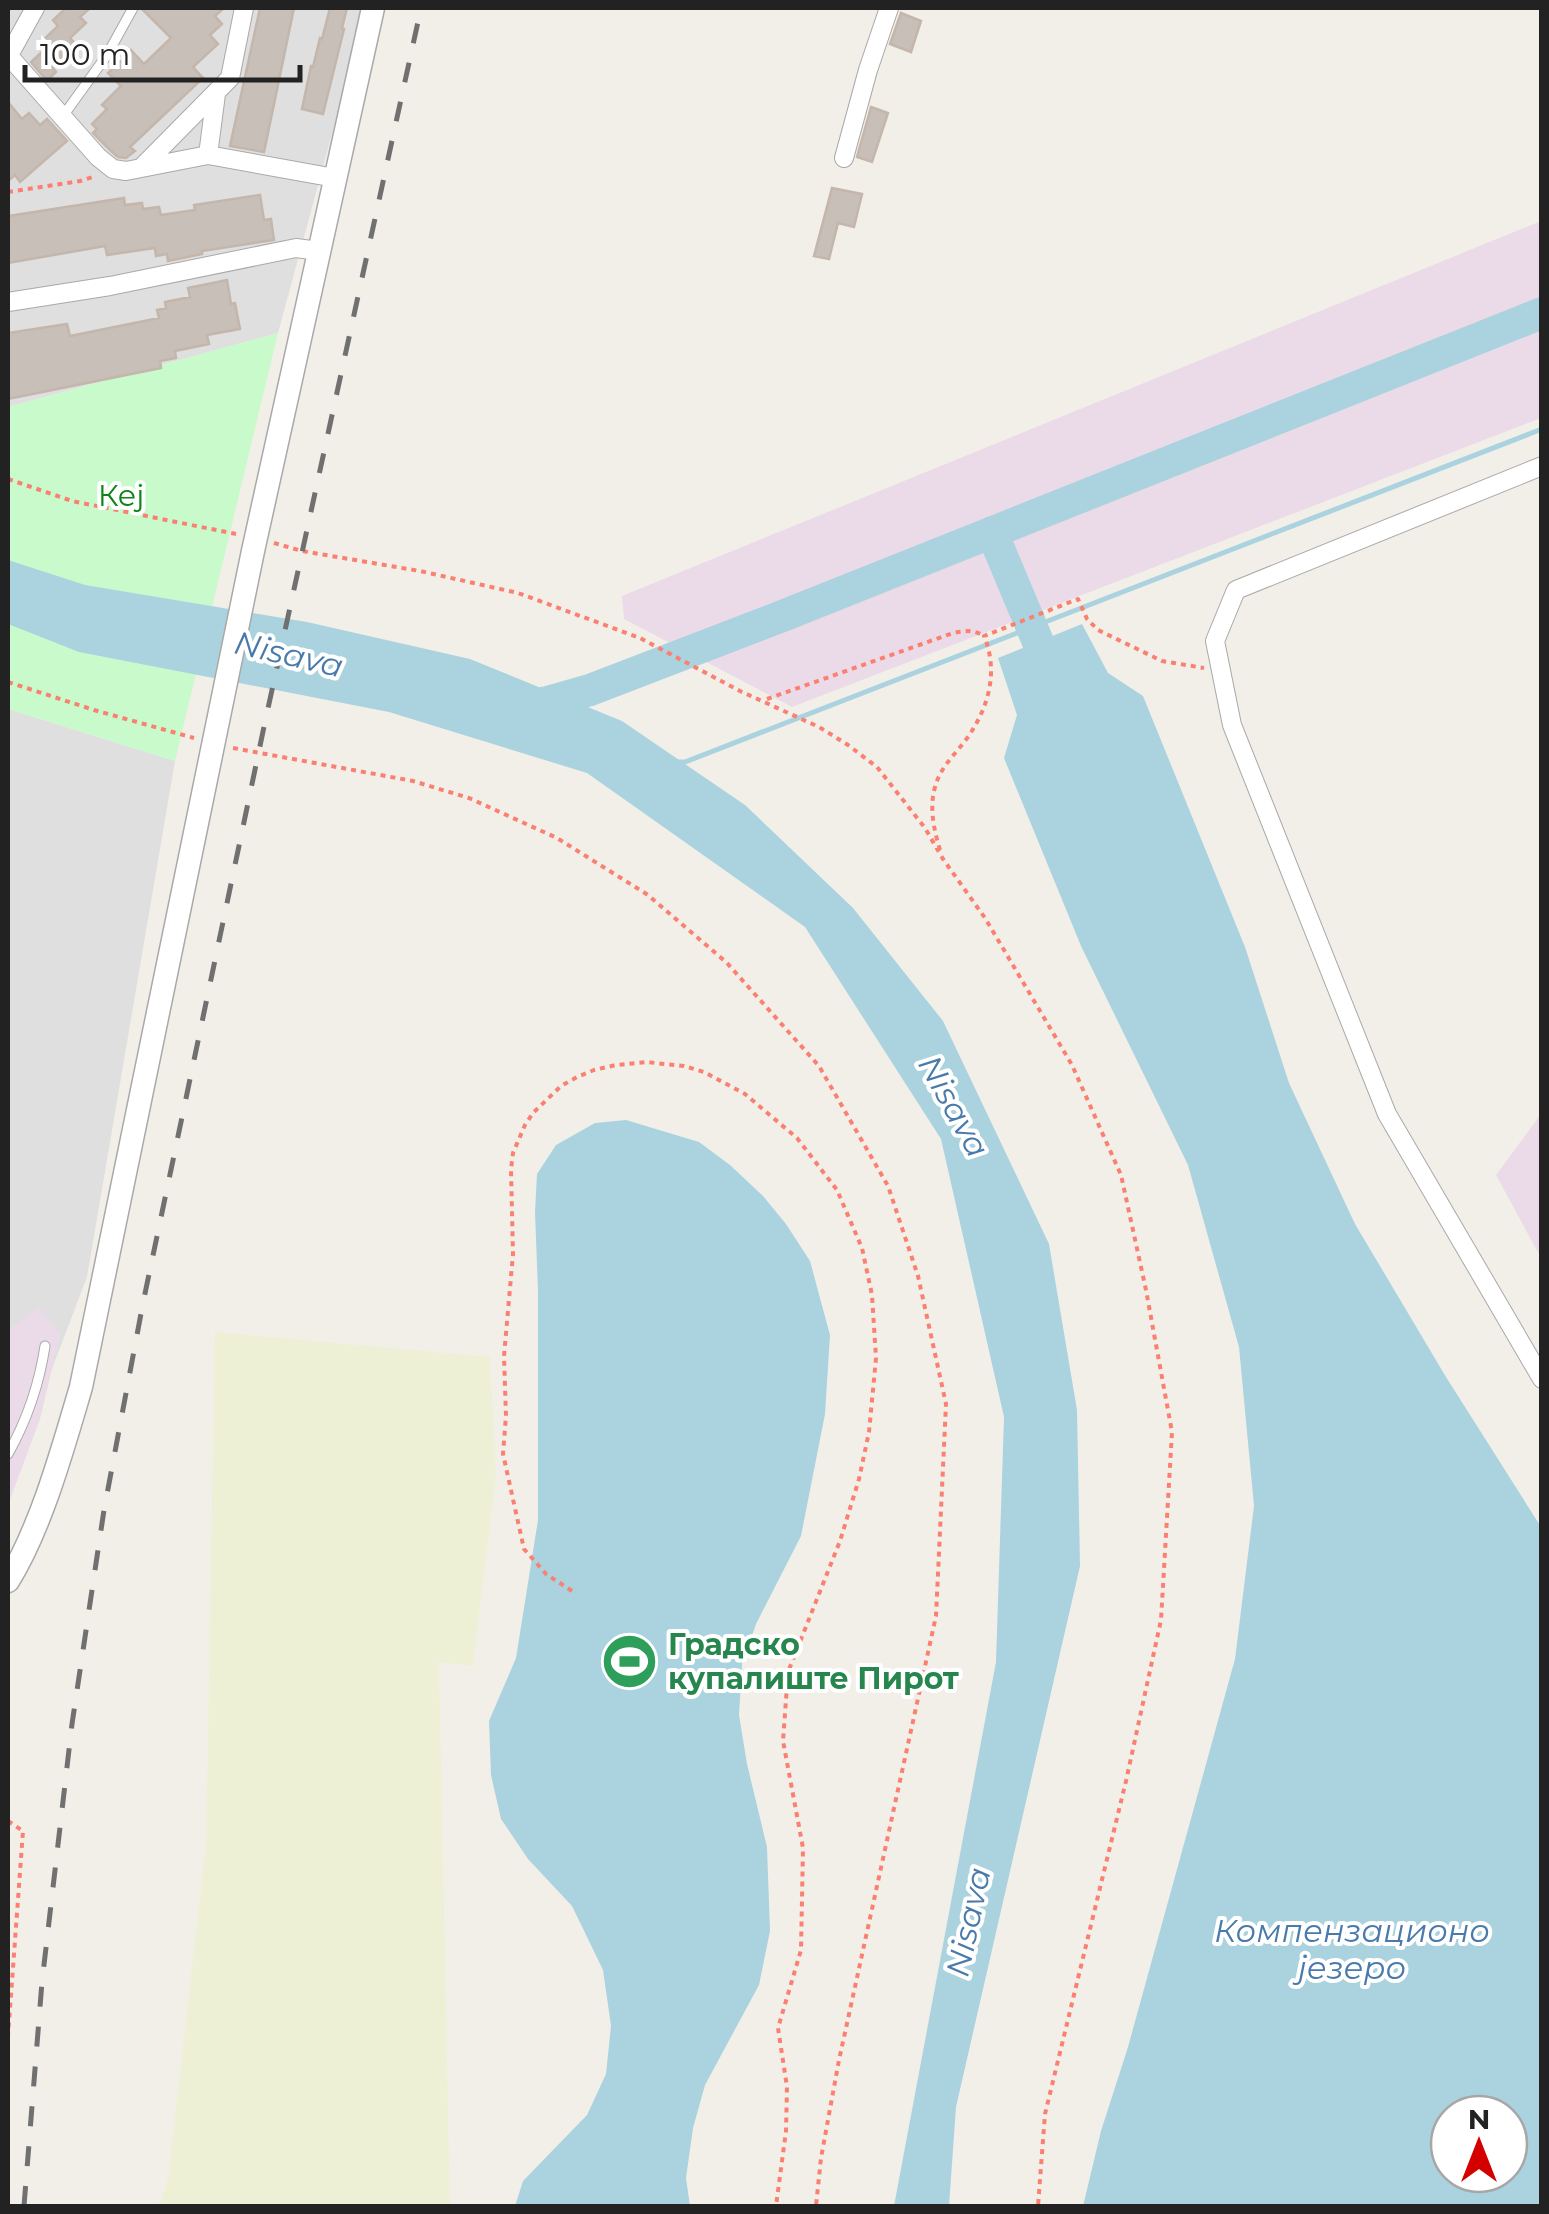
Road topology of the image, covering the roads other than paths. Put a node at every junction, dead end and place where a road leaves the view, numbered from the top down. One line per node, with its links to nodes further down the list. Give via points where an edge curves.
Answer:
1 (35, 8): 6 (street)
2 (133, 8): 8 (lane)
3 (244, 8): 7 (street, via 230,78)
4 (373, 8): 12 (street)
5 (889, 8): 10 (street)
6 (8, 56): 8 (street)
7 (216, 94): 9 (street); 11 (street)
8 (63, 116): 11 (street, via 104,163)
9 (208, 155): 11 (street); 12 (street)
10 (844, 158)
11 (141, 168)
12 (336, 178): 13 (street)
13 (319, 251): 14 (street, via 296,248); 19 (street, via 81,1387 58,1463)
14 (8, 302)
15 (1542, 466): 17 (street, via 1236,590 1215,640 1232,724 1386,1114)
16 (45, 1346): 18 (lane, via 36,1393)
17 (1542, 1379)
18 (8, 1454)
19 (8, 1581)

